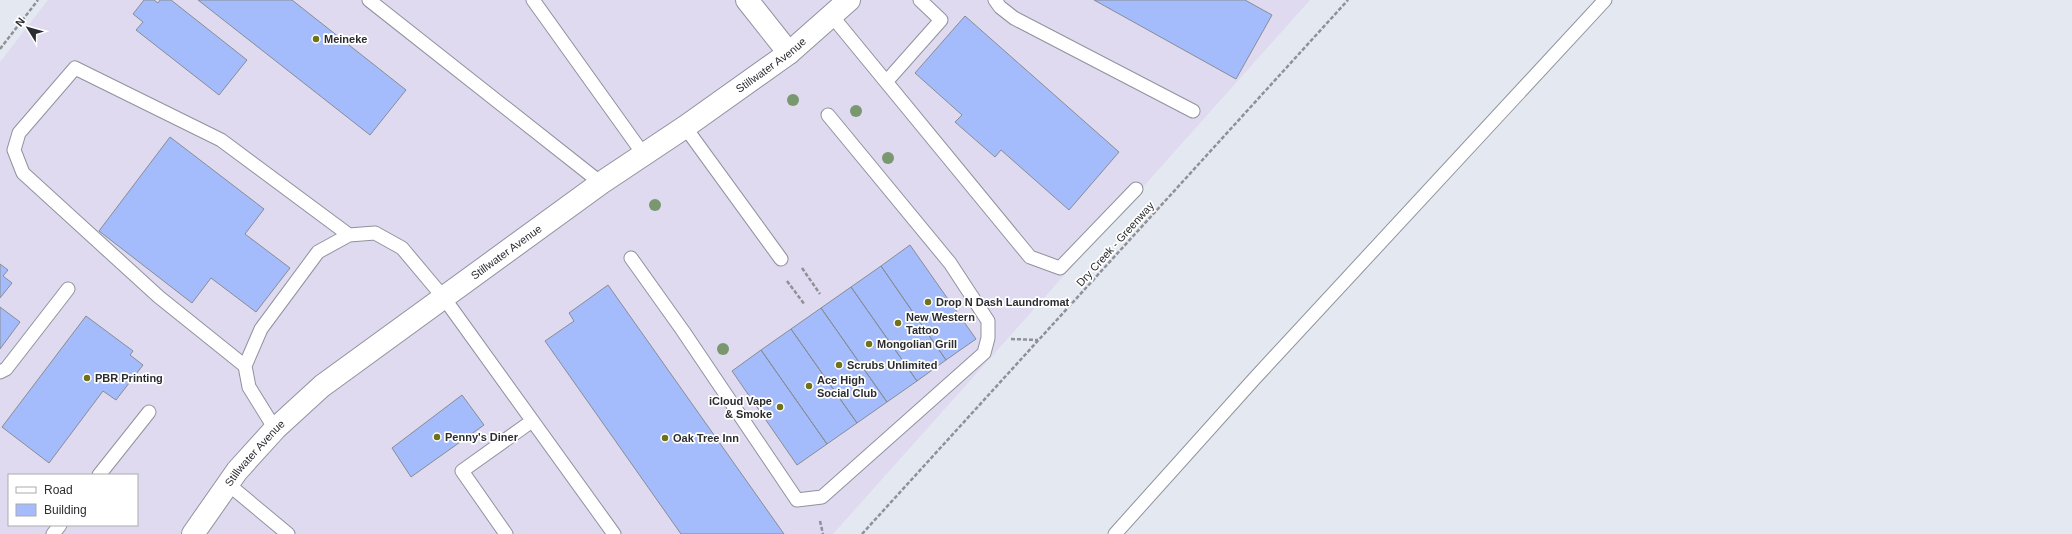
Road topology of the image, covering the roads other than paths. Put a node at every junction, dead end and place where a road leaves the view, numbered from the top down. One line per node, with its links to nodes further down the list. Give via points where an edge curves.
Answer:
1 (369, 0): 15 (lane)
2 (534, 0): 14 (lane)
3 (747, 0): 9 (street)
4 (849, 0): 8 (street, Stillwater Avenue)
5 (920, 0): 10 (lane, via 940,20)
6 (996, 0): 11 (lane, via 1000,8 1014,18)
7 (1604, 0): 35 (lane)
8 (832, 16): 9 (street, Stillwater Avenue); 10 (lane)
9 (789, 52): 13 (street, Stillwater Avenue)
10 (886, 82): 16 (lane, via 1030,257 1060,268)
11 (1193, 111)
12 (828, 115): 18 (lane, via 950,263 988,321 988,338 984,353 822,497 797,500)
13 (685, 128): 14 (street, Stillwater Avenue); 19 (lane)
14 (644, 155): 15 (street, Stillwater Avenue)
15 (601, 183): 21 (street, Stillwater Avenue)
16 (1136, 189)
17 (349, 235): 21 (lane, via 375,233 402,248); 22 (lane, via 318,252 261,329); 22 (lane, via 221,140 76,68 19,132 14,150 23,173 159,297)
18 (631, 258)
19 (781, 259)
20 (68, 289): 23 (lane, via 6,369)
21 (444, 298): 25 (lane); 26 (street, Stillwater Avenue, via 322,386)
22 (245, 366): 26 (lane, via 249,387)
23 (0, 372)
24 (149, 412): 27 (lane)
25 (532, 421): 33 (lane, via 462,472); 34 (lane)
26 (275, 429): 28 (street, Stillwater Avenue, via 237,470)
27 (101, 474)
28 (228, 484): 31 (street, Stillwater Avenue); 32 (lane)
29 (59, 526): 30 (lane)
30 (53, 534)
31 (193, 534)
32 (288, 534)
33 (506, 534)
34 (614, 534)
35 (1115, 534)

